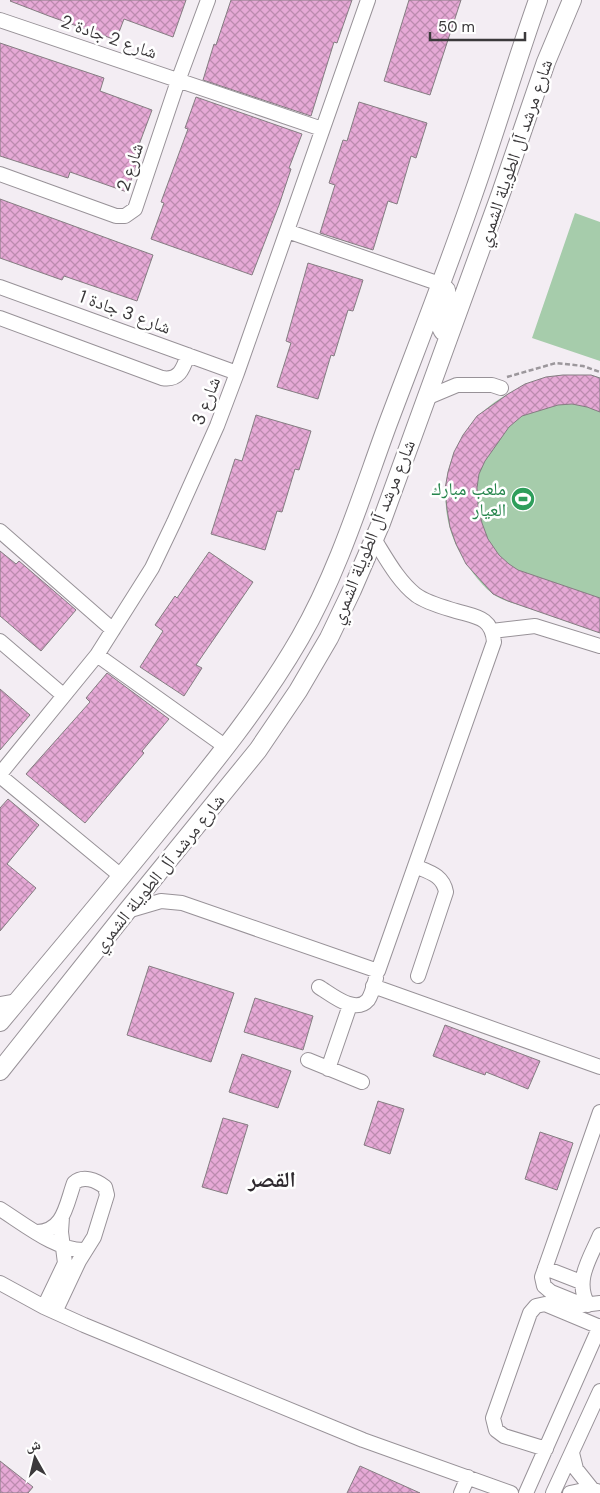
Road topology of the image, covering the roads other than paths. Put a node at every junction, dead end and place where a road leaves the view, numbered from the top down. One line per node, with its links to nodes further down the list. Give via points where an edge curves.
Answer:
1 (208, 0): 8 (street, شارع 2)
2 (368, 0): 9 (street, شارع 3)
3 (538, 0): 6 (main road, شارع مرشد آل الطويلة الشمري)
4 (572, 0): 7 (main road, شارع مرشد آل الطويلة الشمري)
5 (0, 20): 8 (street, شارع 2 جادة 2)
6 (519, 52): 7 (main road, via 528,44 539,43 545,50); 12 (main road, شارع مرشد آل الطويلة الشمري)
7 (546, 62): 15 (main road, شارع مرشد آل الطويلة الشمري)
8 (178, 81): 9 (street, شارع 2 جادة 2); 10 (street, شارع 2, via 135,209 125,216 116,216)
9 (322, 129): 11 (street, شارع 3)
10 (0, 174)
11 (287, 231): 12 (street); 18 (street, شارع 3)
12 (440, 284): 15 (main road, via 448,296 440,326); 17 (main road, شارع مرشد آل الطويلة الشمري)
13 (0, 286): 16 (street, شارع 3 جادة 1)
14 (0, 318): 16 (street, via 162,378 175,378 180,374)
15 (450, 333): 20 (main road, شارع مرشد آل الطويلة الشمري)
16 (188, 355): 18 (street, شارع 3 جادة 1)
17 (413, 357): 20 (main road, via 421,352 428,359 419,394); 29 (main road, شارع مرشد آل الطويلة الشمري, via 328,581 302,635 270,687)
18 (237, 372): 23 (street, شارع 3, via 217,426 152,568)
19 (496, 386): 20 (street, via 457,385)
20 (424, 403): 22 (main road, شارع مرشد آل الطويلة الشمري)
21 (0, 531): 23 (street)
22 (374, 539): 24 (street, via 415,594 478,617); 34 (main road, شارع مرشد آل الطويلة الشمري, via 329,638 298,691 258,750)
23 (113, 630): 27 (street, شارع 3)
24 (492, 631): 26 (street, via 535,626); 32 (street, via 494,642)
25 (0, 641): 28 (street)
26 (600, 646)
27 (97, 655): 28 (street, شارع 3); 29 (street)
28 (63, 695): 30 (street, شارع 3)
29 (226, 747): 31 (main road, شارع مرشد آل الطويلة الشمري)
30 (0, 775): 33 (street)
31 (150, 842): 33 (main road, شارع مرشد آل الطويلة الشمري); 34 (main road, via 158,847 161,862 136,891)
32 (415, 866): 35 (street); 36 (street, via 440,878 446,892)
33 (121, 876): 39 (main road, شارع مرشد آل الطويلة الشمري)
34 (127, 911): 35 (street, via 161,901 182,903); 46 (main road, شارع مرشد آل الطويلة الشمري)
35 (378, 971): 37 (street)
36 (418, 976)
37 (373, 986): 41 (street, via 364,1004); 44 (street)
38 (319, 987): 41 (street)
39 (18, 1000): 40 (street); 42 (main road, شارع مرشد آل الطويلة الشمري)
40 (0, 1004)
41 (350, 1004): 45 (street)
42 (0, 1022)
43 (308, 1060): 45 (street)
44 (600, 1067)
45 (328, 1069): 47 (street)
46 (0, 1071)
47 (362, 1082)
48 (599, 1116): 55 (street)
49 (0, 1209): 51 (street)
50 (62, 1217): 51 (street, via 54,1228); 53 (street); 54 (street, via 77,1180 85,1178 105,1187 108,1195 94,1237)
51 (36, 1232): 53 (street)
52 (600, 1235): 56 (street)
53 (63, 1247): 54 (street); 59 (street, via 64,1268)
54 (86, 1250): 59 (street)
55 (545, 1268): 56 (street); 58 (street, via 542,1282 547,1290 579,1304)
56 (581, 1282): 58 (street, via 582,1294)
57 (1, 1285): 59 (street)
58 (594, 1304)
59 (49, 1309): 64 (street, via 364,1440)
60 (600, 1327): 62 (street); 62 (street, via 545,1304 536,1306 530,1313 493,1418 496,1430 504,1436)
61 (600, 1391): 63 (street)
62 (546, 1449): 68 (street)
63 (572, 1453): 65 (street, via 576,1470); 69 (street)
64 (468, 1478): 66 (street); 67 (street)
65 (596, 1491): 70 (street)
66 (461, 1493)
67 (511, 1493)
68 (526, 1493)
69 (553, 1493)
70 (570, 1493)

